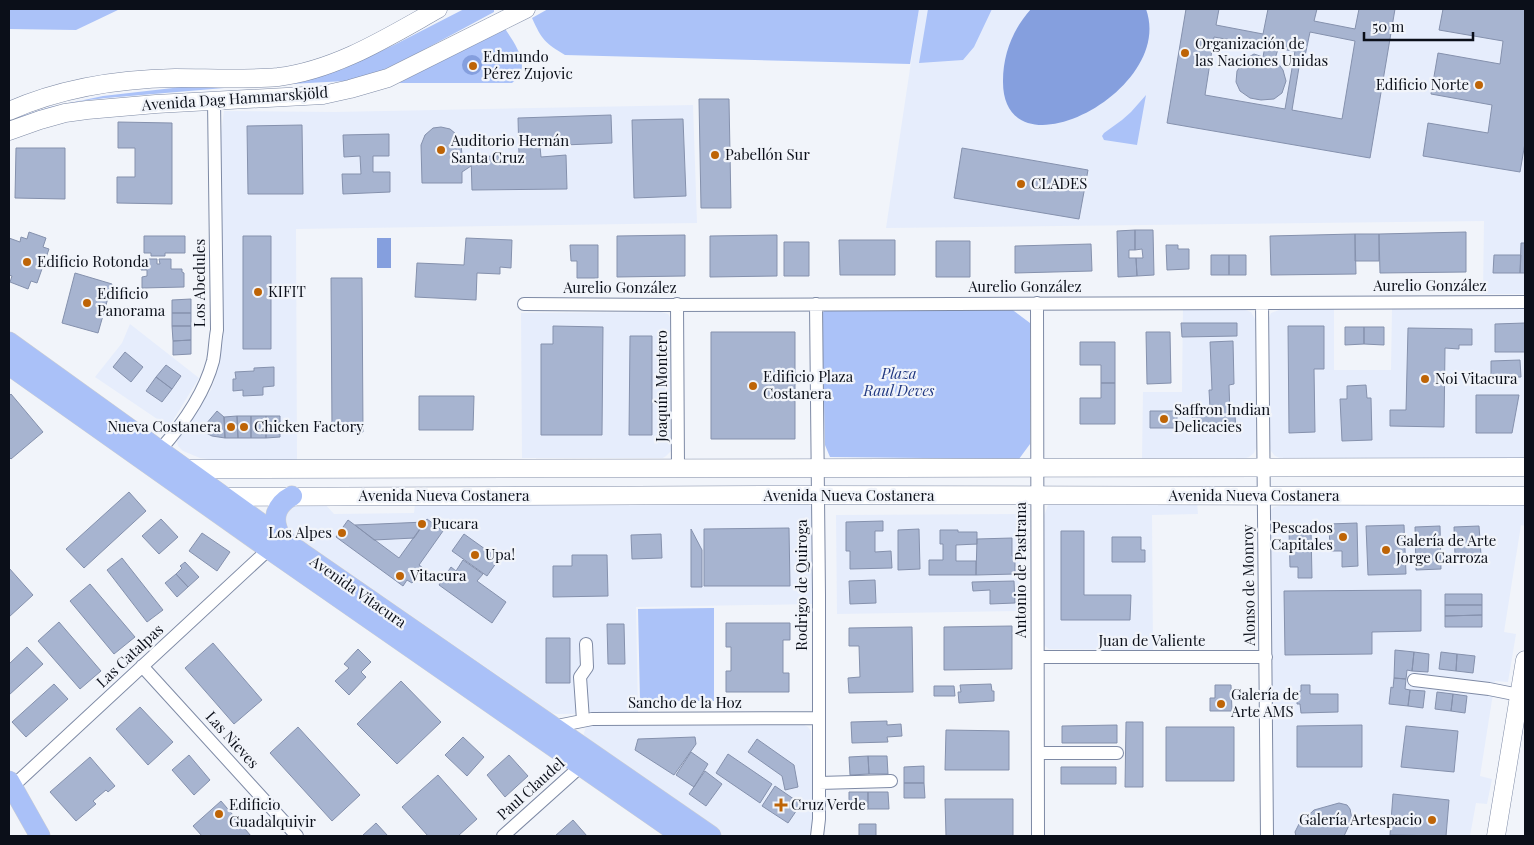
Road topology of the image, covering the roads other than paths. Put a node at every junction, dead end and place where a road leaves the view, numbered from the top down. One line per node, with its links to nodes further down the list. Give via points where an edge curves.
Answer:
1 (438, 9): 4 (main road, Avenida Dag Hammarskjöld, via 334,63 302,72 279,77 173,78 109,84 60,92)
2 (526, 9): 3 (main road, Avenida Dag Hammarskjöld, via 370,84 322,95)
3 (214, 101): 5 (main road, Avenida Dag Hammarskjöld, via 65,113); 14 (street, Los Abedules, via 216,330 213,360 191,410)
4 (9, 112)
5 (9, 131)
6 (1525, 302): 8 (street, Aurelio González)
7 (1037, 303): 8 (street, Aurelio González); 11 (street, Aurelio González); 15 (street, Antonio de Pastrana)
8 (1262, 303): 16 (street, Alonso de Monroy)
9 (524, 304): 10 (street, Aurelio González)
10 (677, 304): 11 (street, Aurelio González); 18 (street, Joaquín Montero)
11 (816, 304): 19 (street, Rodrigo de Quiroga)
12 (9, 342): 14 (main road, Avenida Vitacura)
13 (9, 365): 21 (main road, Avenida Vitacura)
14 (160, 450): 21 (main road, Avenida Vitacura)
15 (1037, 467): 16 (main road, Avenida Nueva Costanera); 19 (main road, Avenida Nueva Costanera); 25 (street, Antonio de Pastrana)
16 (1264, 467): 17 (main road, Avenida Nueva Costanera); 26 (street, Alonso de Monroy)
17 (1525, 467)
18 (678, 468): 19 (main road, Avenida Nueva Costanera); 20 (main road, Avenida Nueva Costanera)
19 (818, 468): 24 (street, Rodrigo de Quiroga)
20 (492, 470): 21 (main road, Avenida Nueva Costanera); 23 (main road, via 493,484)
21 (182, 476): 28 (main road, Avenida Vitacura); 29 (main road, Avenida Vitacura)
22 (292, 496): 23 (main road, Avenida Nueva Costanera); 28 (main road, Avenida Nueva Costanera); 29 (main road, via 276,513)
23 (502, 496): 24 (main road, Avenida Nueva Costanera)
24 (818, 496): 25 (main road, Avenida Nueva Costanera); 37 (street, Rodrigo de Quiroga)
25 (1037, 496): 26 (main road, Avenida Nueva Costanera); 31 (street, Antonio de Pastrana)
26 (1264, 496): 27 (main road, Avenida Nueva Costanera); 32 (street, Alonso de Monroy)
27 (1525, 496)
28 (224, 498): 29 (main road, Avenida Vitacura)
29 (275, 543): 34 (street, Las Catalpas); 39 (main road, Avenida Vitacura, via 302,553); 42 (main road, Avenida Vitacura)
30 (586, 644): 38 (street, via 587,667 580,677)
31 (1038, 657): 32 (street, Juan de Valiente); 40 (street, Antonio de Pastrana)
32 (1266, 657): 53 (street, Alonso de Monroy)
33 (1525, 660): 36 (main road)
34 (142, 666): 45 (street, Las Catalpas); 47 (street, Las Nieves)
35 (1414, 680): 36 (street)
36 (1519, 695): 54 (main road)
37 (819, 718): 38 (street, Sancho de la Hoz); 44 (street, Rodrigo de Quiroga)
38 (583, 720): 39 (street, Sancho de la Hoz)
39 (552, 727): 50 (main road, Avenida Vitacura)
40 (1038, 753): 41 (street); 52 (street, Antonio de Pastrana)
41 (1117, 753)
42 (581, 766): 48 (street, Paul Claudel); 49 (main road, Avenida Vitacura)
43 (891, 781): 44 (street)
44 (819, 783): 51 (street, Rodrigo de Quiroga)
45 (10, 784): 46 (main road)
46 (40, 836)
47 (297, 836)
48 (503, 836)
49 (682, 836)
50 (711, 836)
51 (817, 836)
52 (1038, 836)
53 (1267, 836)
54 (1496, 836)

